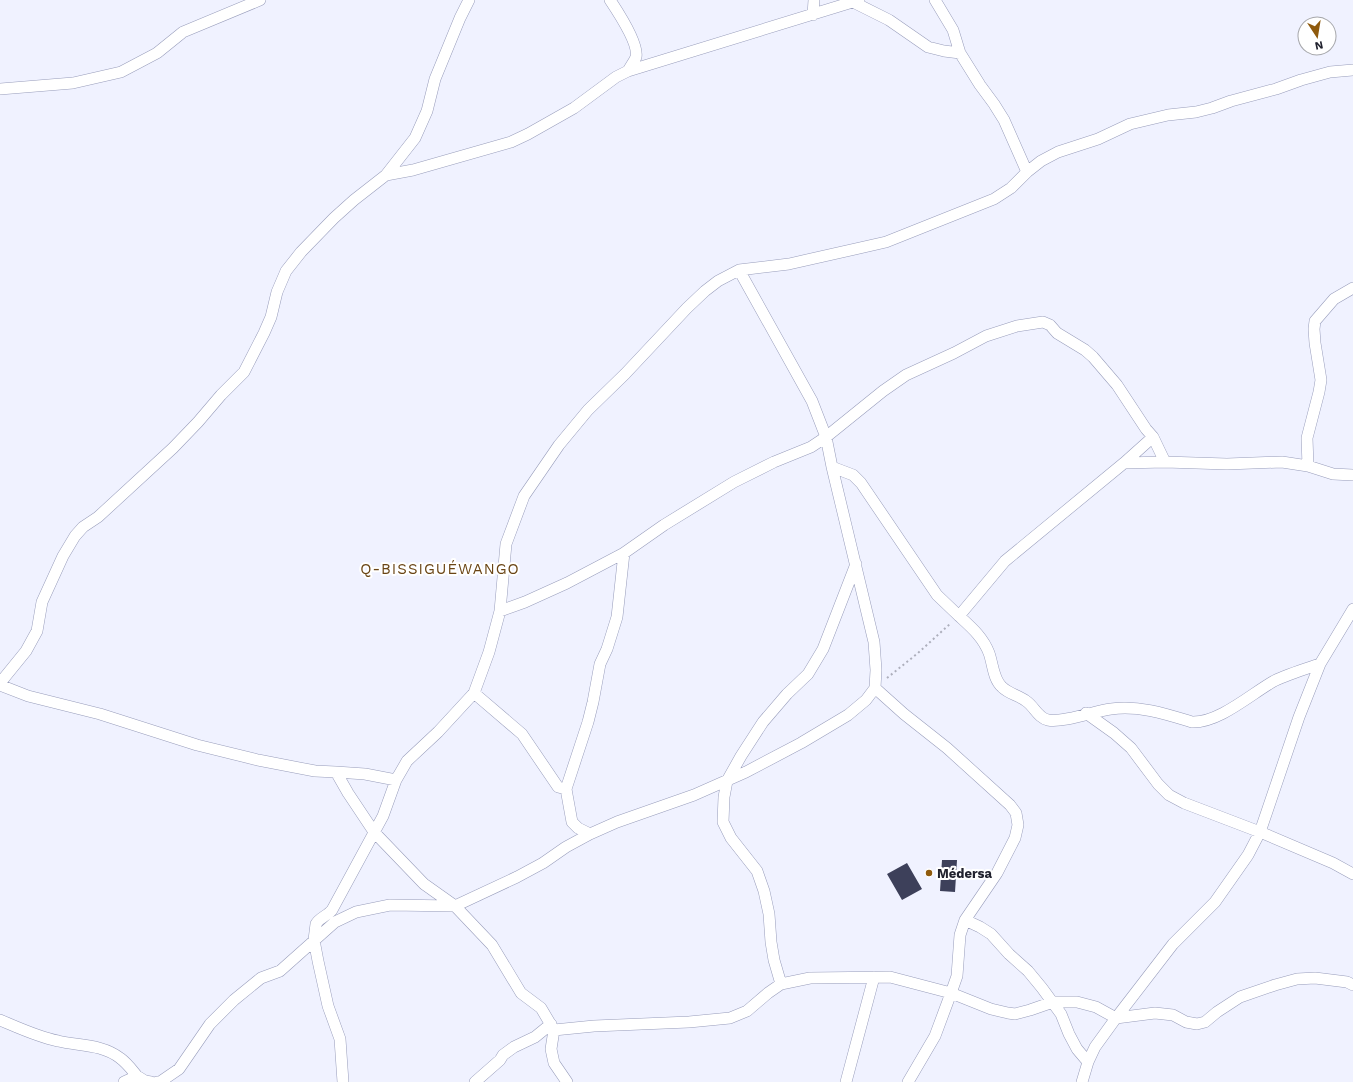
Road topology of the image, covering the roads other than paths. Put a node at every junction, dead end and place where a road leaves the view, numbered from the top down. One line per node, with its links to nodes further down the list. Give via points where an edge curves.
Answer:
1 (260, 0): 11 (street, via 183,32 157,53 122,72 73,83)
2 (469, 0): 13 (street, via 435,78 427,111 415,138)
3 (610, 0): 10 (street, via 636,48 636,57)
4 (814, 0): 7 (street)
5 (935, 0): 8 (street, via 953,30)
6 (856, 1): 7 (street); 8 (street, via 928,47)
7 (813, 15): 10 (street)
8 (960, 52): 12 (street, via 1004,120)
9 (1353, 70): 12 (street, via 1330,72 1196,112 1168,115 1130,124 1098,139 1058,152)
10 (628, 71): 13 (street, via 574,108 511,142)
11 (0, 89)
12 (1027, 172): 14 (street, via 1011,188 994,199 886,242 789,264)
13 (386, 175): 29 (street, via 334,218 286,271 264,332 244,372 174,448 75,536 42,602 37,631 26,651)
14 (740, 270): 16 (street, via 812,401); 26 (street, via 705,291 588,410 559,445 524,496 514,520 506,544)
15 (1353, 288): 20 (street, via 1334,299 1315,321 1315,343 1321,380 1307,438)
16 (826, 437): 17 (street, via 906,375 998,331 1043,322 1085,350 1098,362); 21 (street); 23 (street, via 734,482)
17 (1153, 437): 18 (street); 19 (street)
18 (1165, 462): 19 (street); 20 (street, via 1282,462)
19 (1124, 463): 27 (street, via 1006,561)
20 (1308, 466): 22 (street, via 1333,474)
21 (832, 467): 24 (street); 27 (street, via 853,475 861,483 937,595)
22 (1353, 475)
23 (624, 553): 26 (street, via 567,583); 36 (street, via 617,617 600,664 588,722)
24 (856, 564): 30 (street, via 874,642); 35 (street, via 823,649 808,674 763,722)
25 (1353, 609): 28 (street)
26 (500, 611): 31 (street, via 489,652)
27 (959, 616): 32 (street, via 983,640 996,679 1008,692 1026,701 1043,718 1050,720)
28 (1320, 664): 32 (street, via 1275,681 1212,719 1200,722 1149,710 1126,708 1112,708); 38 (street)
29 (0, 684): 33 (street, via 28,696 100,714 197,745 294,767)
30 (875, 688): 35 (street, via 866,700 848,715 801,743); 42 (street, via 947,748 1016,813 1018,825 1015,838 997,873)
31 (474, 692): 34 (street, via 438,732 407,761); 36 (street, via 517,729 558,787)
32 (1086, 714): 38 (street, via 1131,748 1169,795)
33 (336, 772): 34 (street); 37 (street)
34 (396, 780): 37 (street, via 383,816)
35 (727, 781): 39 (street); 45 (street, via 723,822 731,838 757,871 769,914 771,942)
36 (566, 789): 39 (street, via 572,822)
37 (374, 832): 41 (street, via 424,884); 43 (street, via 332,910 316,922)
38 (1260, 832): 40 (street); 49 (street, via 1248,855 1215,902 1173,944)
39 (590, 834): 41 (street, via 517,877)
40 (1353, 874)
41 (455, 906): 43 (street, via 390,905 356,912 335,922); 51 (street, via 492,945 521,994 541,1008)
42 (965, 920): 47 (street, via 960,935 957,976); 48 (street, via 990,934 1028,971)
43 (314, 940): 57 (street, via 280,971 261,978 234,1000 210,1024 179,1069); 58 (street, via 328,1006 340,1039)
44 (874, 977): 45 (street, via 810,978); 47 (street, via 890,977); 61 (street)
45 (781, 984): 51 (street, via 747,1011 730,1018)
46 (1353, 984): 49 (street, via 1315,978 1297,979 1240,997 1205,1022 1197,1024 1173,1015 1155,1013)
47 (951, 994): 48 (street, via 991,1009 1015,1014); 62 (street, via 935,1036)
48 (1053, 1002): 49 (street, via 1077,1002 1096,1007); 52 (street, via 1076,1049)
49 (1116, 1018): 52 (street, via 1094,1048)
50 (0, 1020): 53 (street, via 27,1032 58,1041 108,1051 121,1058)
51 (552, 1027): 59 (street, via 514,1047); 60 (street, via 554,1063)
52 (1088, 1062): 63 (street)
53 (137, 1076): 54 (street); 55 (street)
54 (124, 1082)
55 (151, 1082)
56 (157, 1082): 57 (street)
57 (160, 1082)
58 (343, 1082)
59 (475, 1082)
60 (567, 1082)
61 (846, 1082)
62 (908, 1082)
63 (1082, 1082)

